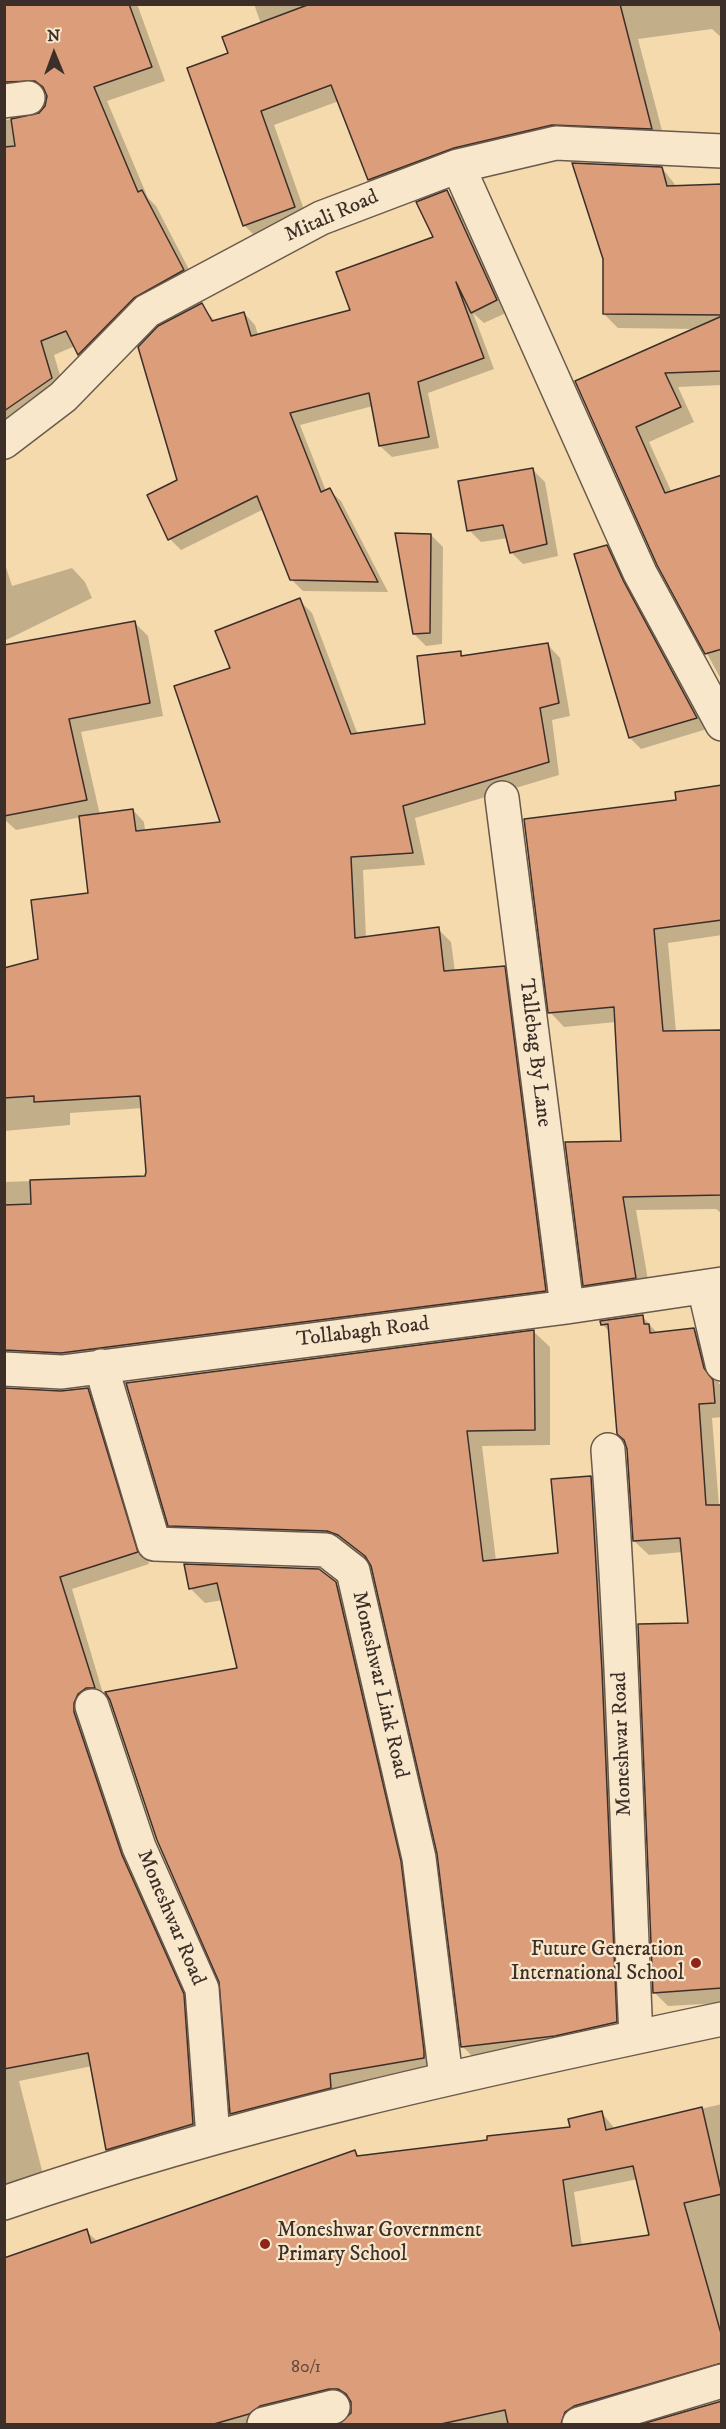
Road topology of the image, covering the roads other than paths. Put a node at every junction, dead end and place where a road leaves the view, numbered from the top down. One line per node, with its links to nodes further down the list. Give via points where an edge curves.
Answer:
1 (722, 151): 2 (street, Mitali Road, via 556,144)
2 (458, 166): 3 (street, Mitali Road, via 321,218 147,310 63,397); 4 (street, via 640,573)
3 (4, 442)
4 (722, 724)
5 (502, 798): 7 (street, Tallebag By Lane)
6 (713, 1286): 7 (street, Tollabagh Road); 8 (street)
7 (567, 1308): 9 (street, Tollabagh Road)
8 (722, 1364)
9 (101, 1366): 10 (street, Tollabagh Road, via 51,1362); 15 (street, Moneshwar Link Road, via 154,1544 326,1550 353,1571 419,1858)
10 (4, 1369)
11 (608, 1450): 14 (street, Moneshwar Road, via 620,1608 623,1777)
12 (92, 1706): 16 (street, Moneshwar Road, via 139,1847 202,1989)
13 (722, 2019): 14 (street)
14 (636, 2037): 15 (street)
15 (446, 2078): 16 (street)
16 (213, 2138): 17 (street)
17 (4, 2203)
18 (722, 2381): 21 (street)
19 (333, 2406): 20 (street)
20 (264, 2424)
21 (579, 2424)

